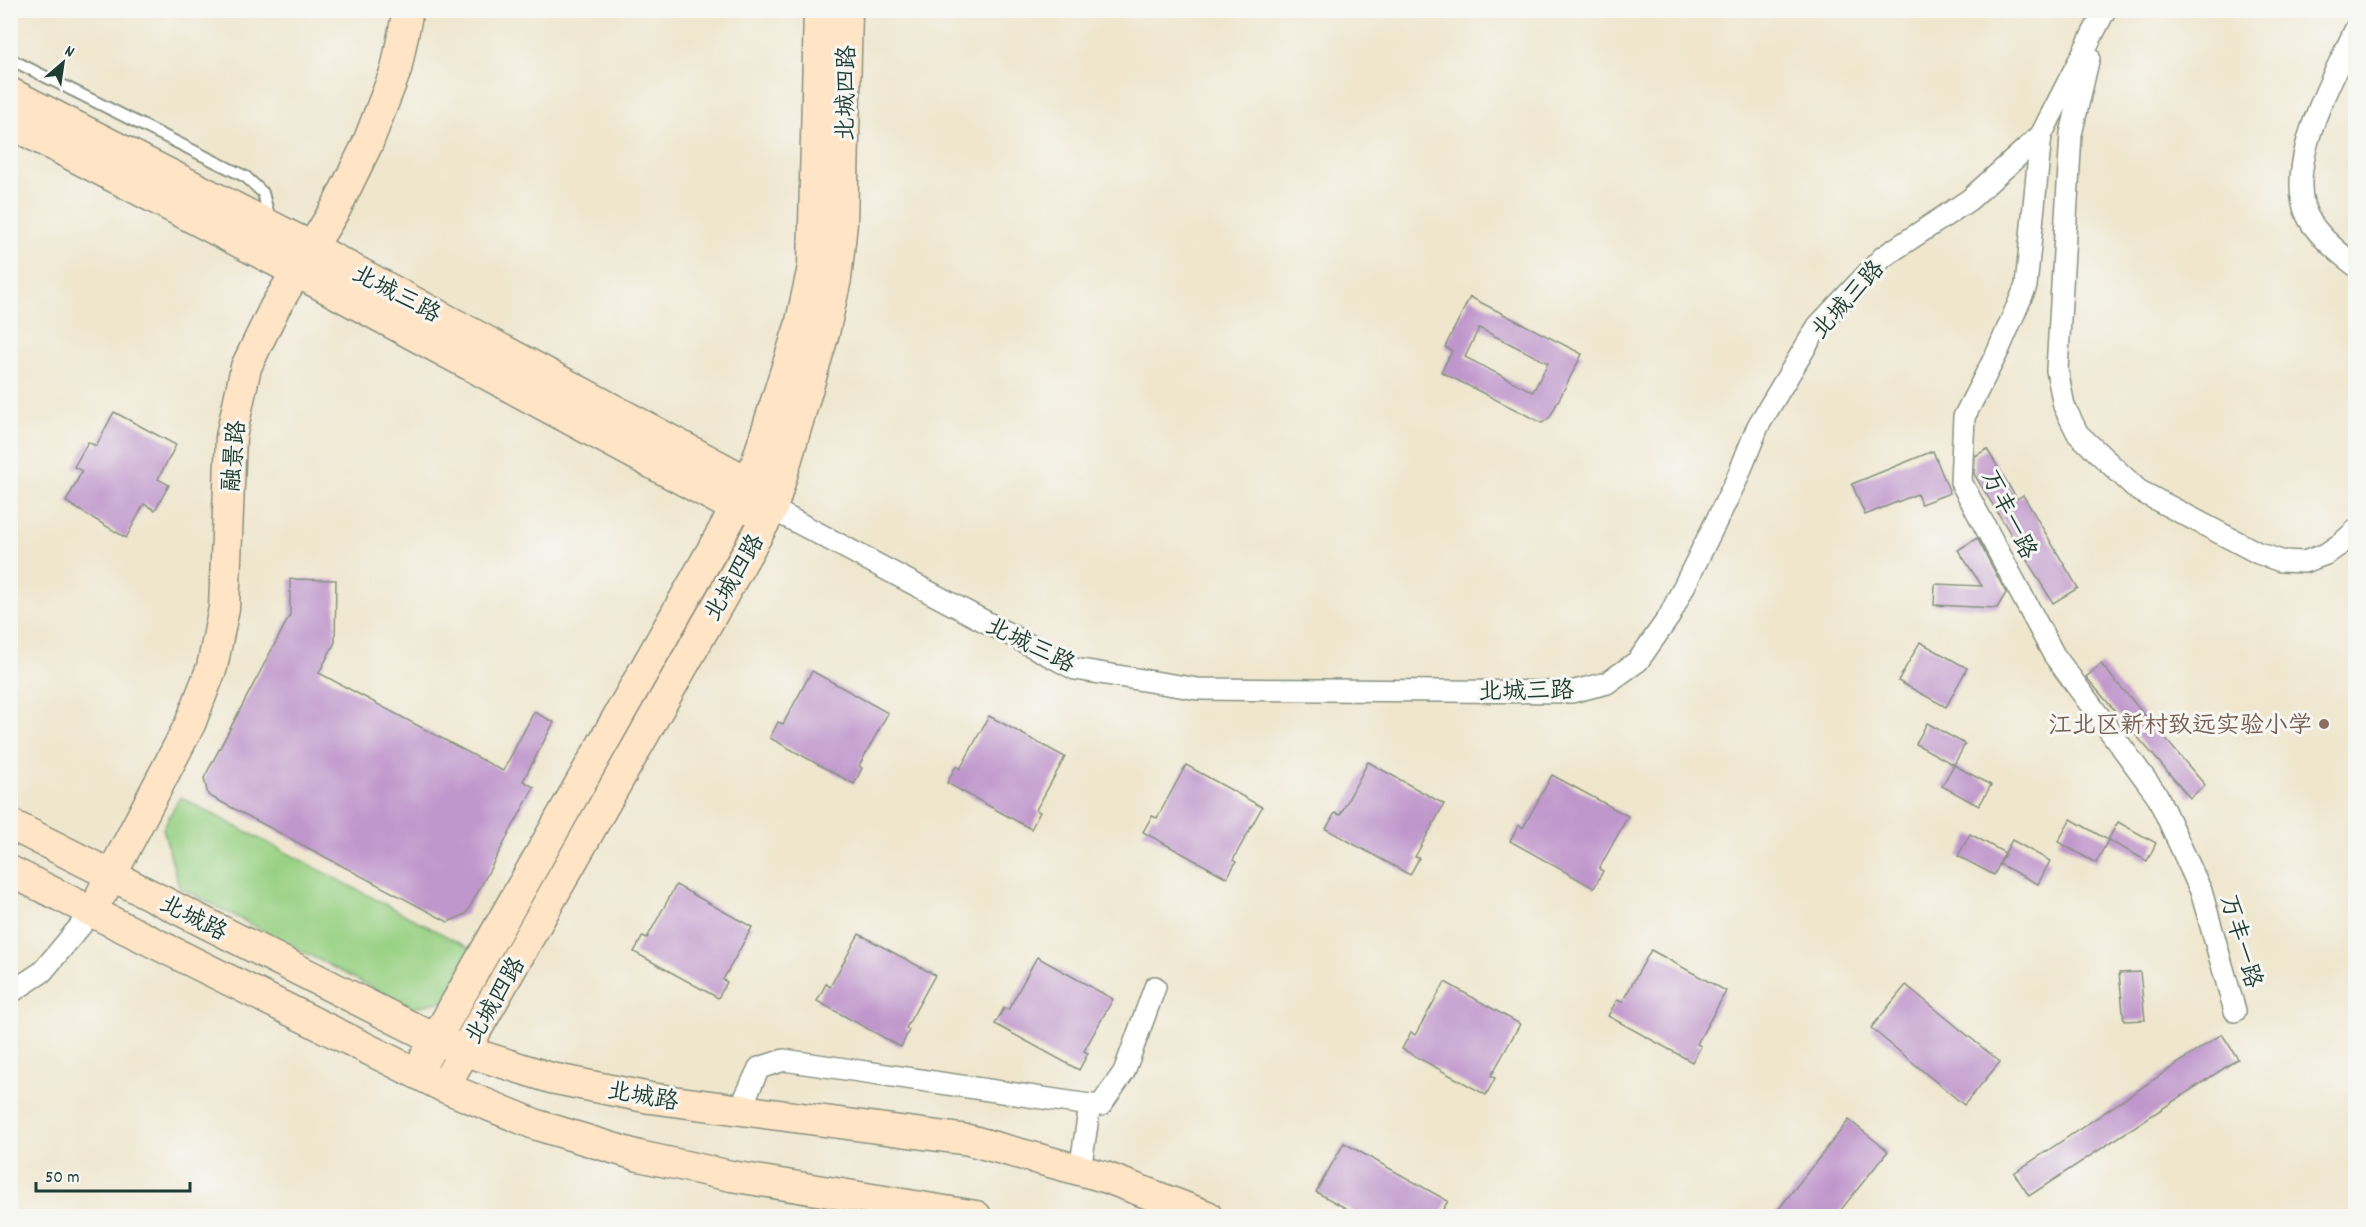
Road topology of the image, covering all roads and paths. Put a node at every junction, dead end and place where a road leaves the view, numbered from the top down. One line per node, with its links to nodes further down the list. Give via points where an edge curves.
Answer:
1 (408, 10): 11 (main road, 融景路, via 396,70 368,146)
2 (819, 10): 13 (main road, 北城四路, via 813,267 800,326)
3 (847, 10): 14 (main road, 北城四路, via 842,223 836,279)
4 (2100, 19): 9 (street, 万丰一路); 15 (street, via 2071,134 2057,370 2064,406 2078,434 2138,490 2258,553 2281,561 2304,561 2326,554)
5 (2355, 28): 12 (street, via 2310,131 2302,163 2302,195 2311,223)
6 (10, 59): 10 (lane, via 246,177 263,193)
7 (10, 93): 10 (main road, 北城三路)
8 (10, 123): 11 (main road, 北城三路)
9 (2041, 135): 14 (street, 北城三路, via 1969,200 1883,257 1818,326 1758,426 1736,481 1669,617 1638,661 1607,683 1571,692 1198,689 1075,669); 22 (street, 万丰一路, via 2026,286 1964,417 1961,482 2054,655 2157,795 2201,891)
10 (271, 226): 11 (main road, 北城三路)
11 (304, 260): 13 (main road, 北城三路); 18 (main road, 融景路, via 253,348 240,389 231,437 224,608 212,667 190,724)
12 (2355, 266)
13 (743, 495): 14 (main road, 北城三路); 23 (main road, 北城四路)
14 (772, 509): 24 (main road, 北城四路)
15 (2355, 530)
16 (10, 824): 18 (main road, 北城路)
17 (10, 871): 19 (main road, 北城路)
18 (111, 874): 19 (main road, 融景路); 23 (main road, 北城路)
19 (92, 912): 21 (street, via 42,972); 25 (main road, 北城路)
20 (1155, 987): 27 (street, via 1124,1072 1101,1105)
21 (10, 993)
22 (2235, 1011)
23 (435, 1039): 24 (main road, 北城路); 25 (main road, 北城四路)
24 (465, 1051): 26 (main road, 北城四路); 28 (main road, 北城路, via 551,1078)
25 (417, 1072): 26 (main road, 北城路)
26 (444, 1087): 30 (main road, 北城路, via 537,1125 639,1156 731,1176)
27 (1090, 1105): 28 (street, via 784,1060 759,1068); 29 (street)
28 (739, 1111): 29 (main road, 北城路, via 969,1140)
29 (1080, 1170): 31 (main road, 北城路)
30 (976, 1216)
31 (1207, 1216)

